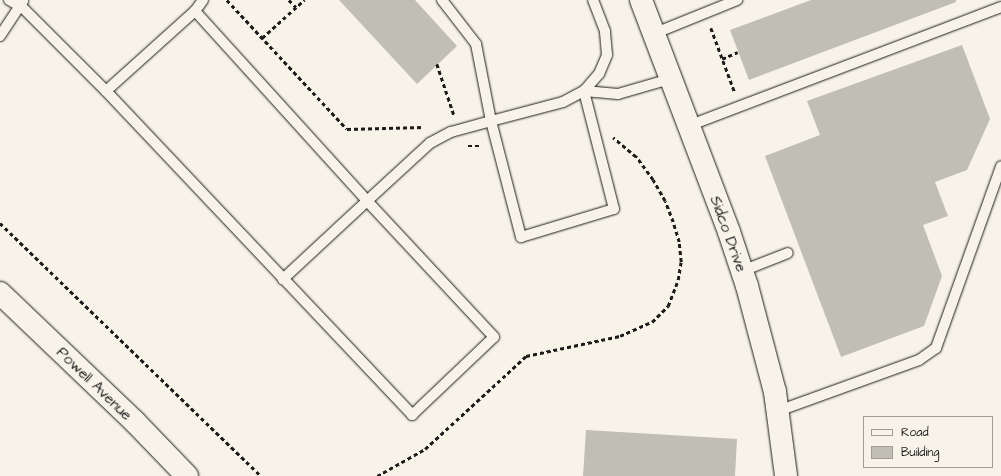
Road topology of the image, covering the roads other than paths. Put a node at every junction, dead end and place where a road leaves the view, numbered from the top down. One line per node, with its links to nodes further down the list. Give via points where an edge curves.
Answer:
1 (9, 0): 7 (lane)
2 (203, 0): 9 (lane)
3 (442, 0): 15 (lane, via 476,44)
4 (594, 0): 14 (lane, via 605,31 607,55 600,74)
5 (641, 0): 10 (street, Sidco Drive)
6 (737, 0): 10 (lane)
7 (22, 4): 11 (lane); 13 (lane)
8 (1001, 7): 16 (lane)
9 (195, 11): 13 (lane); 18 (lane)
10 (654, 34): 12 (street, Sidco Drive)
11 (0, 36)
12 (670, 79): 14 (lane, via 618,94); 16 (street, Sidco Drive)
13 (106, 91): 21 (lane)
14 (584, 91): 15 (lane, via 563,102); 15 (lane, via 614,209 521,237)
15 (491, 121): 18 (lane, via 451,132 430,143)
16 (688, 126): 20 (street, Sidco Drive)
17 (1001, 166): 23 (lane, via 936,348 919,360)
18 (367, 201): 21 (lane); 21 (lane, via 494,337 412,415)
19 (788, 253): 20 (lane)
20 (742, 271): 23 (street, Sidco Drive, via 766,355)
21 (283, 279)
22 (0, 293): 24 (street, Powell Avenue, via 135,422)
23 (778, 411): 25 (street, Sidco Drive)
24 (187, 476)
25 (786, 476)

